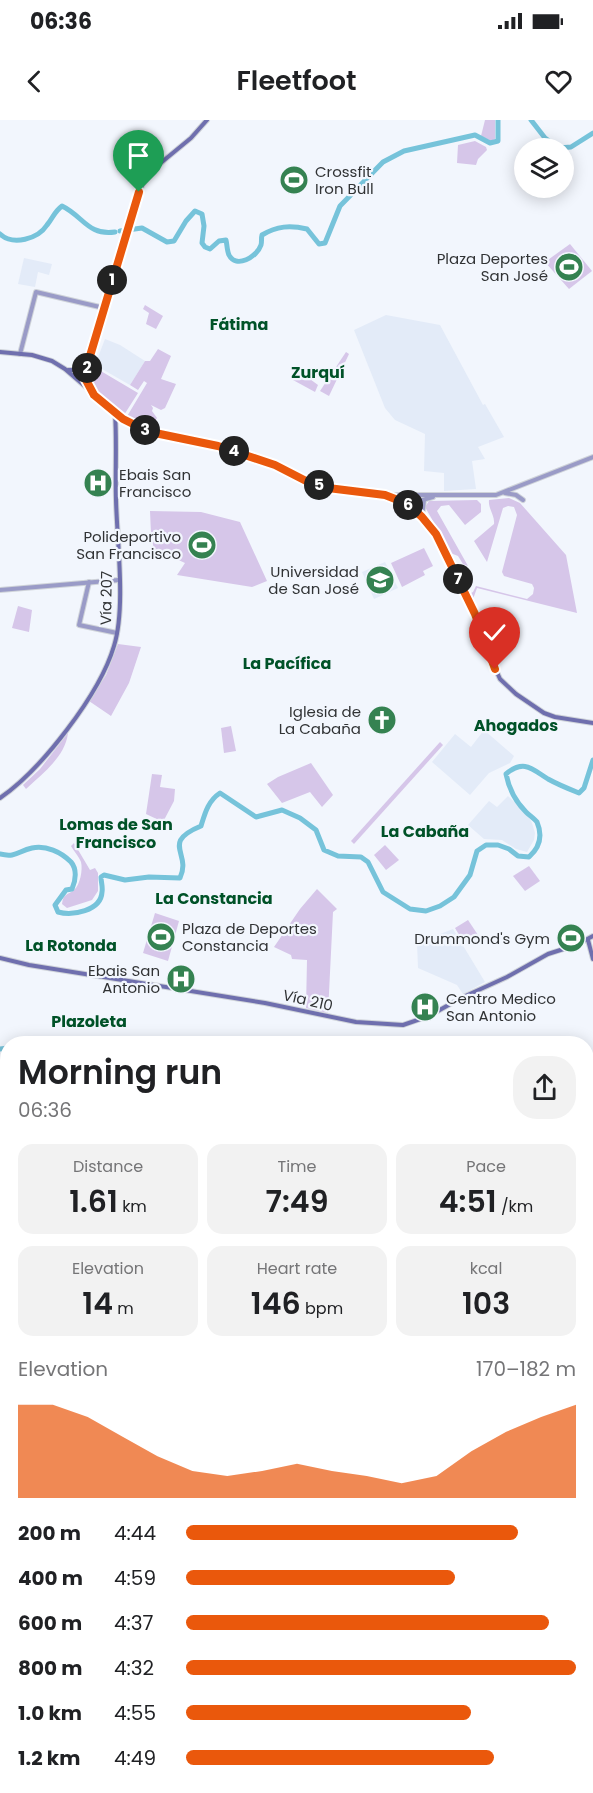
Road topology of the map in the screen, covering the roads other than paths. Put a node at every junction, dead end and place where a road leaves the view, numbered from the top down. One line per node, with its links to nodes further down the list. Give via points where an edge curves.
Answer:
1 (207, 120): 2 (main road, via 151,172 139,192)
2 (104, 308): 4 (street, via 36,292); 5 (main road)
3 (0, 352): 4 (main road)
4 (20, 354): 6 (main road, via 46,359)
5 (87, 366): 6 (main road); 7 (main road); 8 (main road, via 86,380)
6 (65, 369): 7 (main road)
7 (75, 377): 8 (main road)
8 (94, 395): 9 (main road)
9 (110, 409): 10 (main road); 11 (main road, Vía 207)
10 (115, 413): 11 (main road, Vía 207); 15 (main road, via 145,430 214,445 275,465 310,483)
11 (115, 429): 19 (main road, Vía 207)
12 (593, 457): 13 (street)
13 (524, 485): 14 (street); 14 (street, via 523,500)
14 (504, 493): 16 (street)
15 (385, 495): 16 (street); 17 (main road)
16 (426, 497): 17 (street); 18 (street)
17 (408, 504): 18 (main road)
18 (422, 517): 23 (main road, via 436,534 466,594 500,679 544,713)
19 (119, 580): 20 (street); 22 (main road, Vía 207)
20 (89, 582): 21 (street); 22 (street, via 79,625)
21 (0, 590)
22 (117, 633): 24 (main road, Vía 207, via 103,674 72,722 36,767)
23 (593, 723)
24 (0, 798)
25 (593, 936): 26 (main road, Vía 210)
26 (588, 940): 27 (main road, Vía 210, via 548,954 422,1020 388,1025); 28 (main road)
27 (0, 958)
28 (593, 959)

